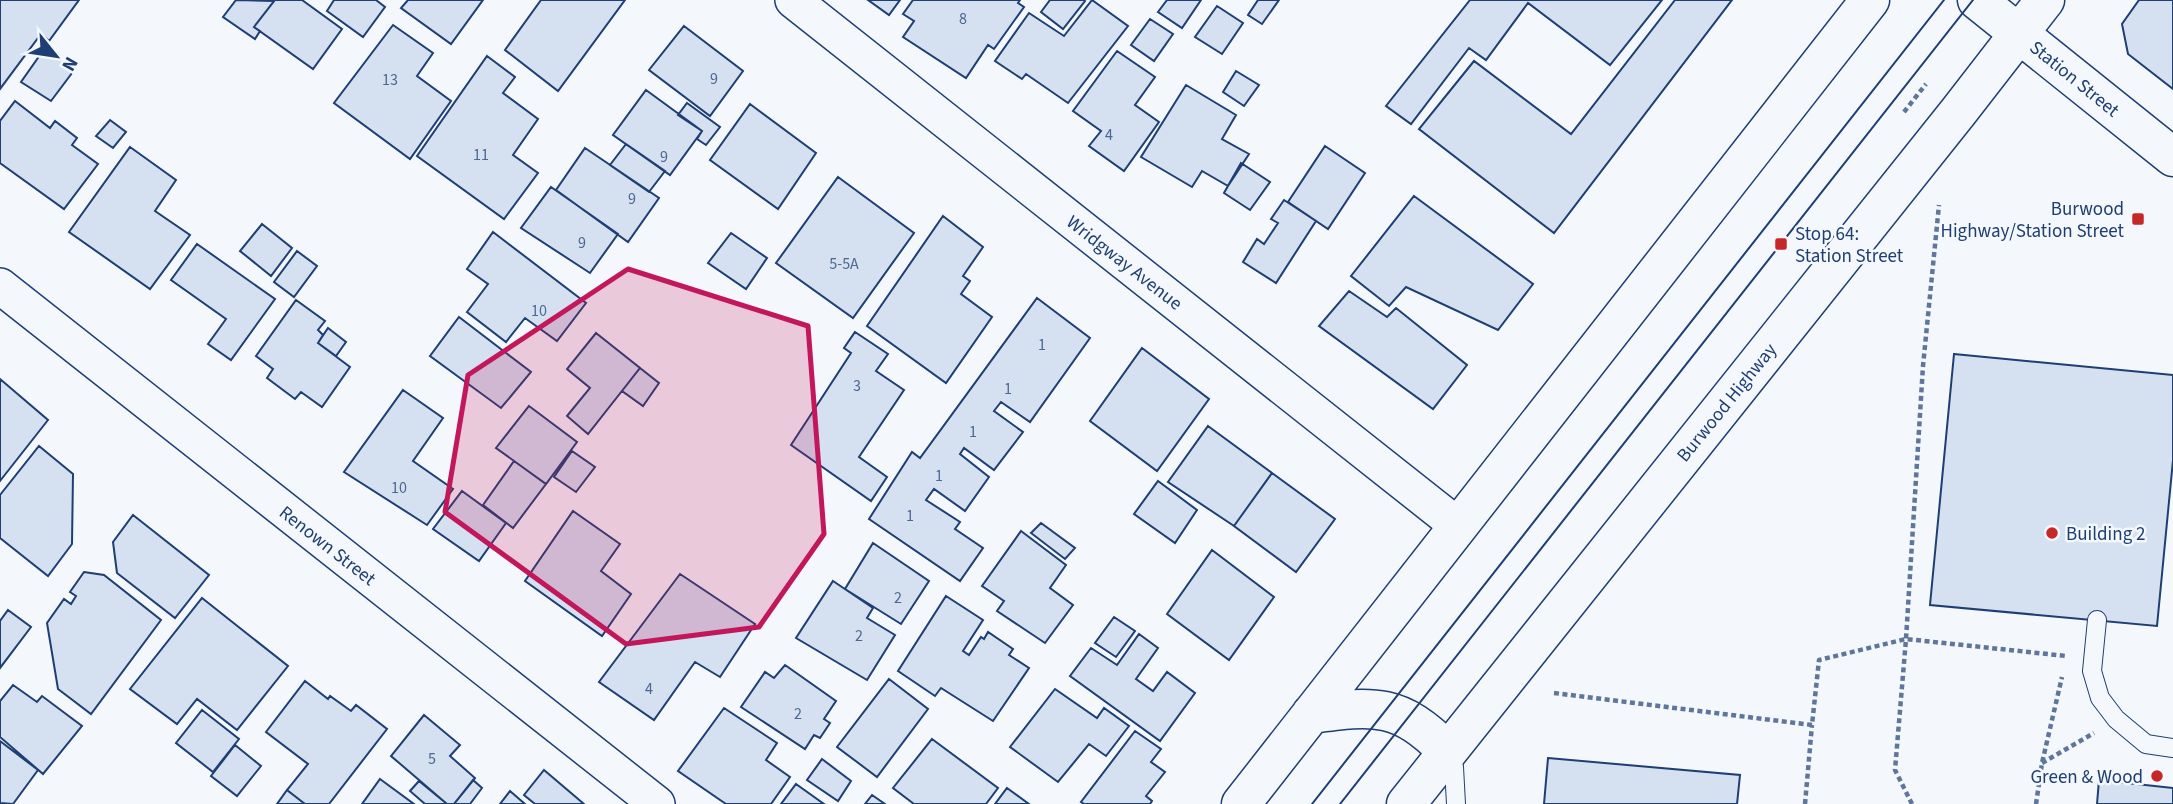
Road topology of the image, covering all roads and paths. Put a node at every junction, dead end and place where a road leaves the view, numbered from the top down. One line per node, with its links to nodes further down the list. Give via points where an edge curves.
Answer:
1 (793, 0): 9 (street, Wridgway Avenue)
2 (1870, 0): 9 (main road)
3 (1977, 0): 5 (main road, Station Street)
4 (2045, 0): 5 (main road, Burwood Highway)
5 (2019, 34): 6 (main road, Station Street); 17 (main road, Burwood Highway)
6 (2173, 157)
7 (1939, 205): 11 (path, via 1923,366)
8 (0, 286): 19 (street, Renown Street)
9 (1457, 525): 13 (main road)
10 (2097, 620): 16 (lane, via 2092,671 2100,698 2116,719 2146,744)
11 (1906, 639): 14 (path, via 1819,660); 18 (path, via 2067,656); 24 (path, via 1895,770)
12 (1554, 693): 14 (path)
13 (1311, 714): 17 (main road, via 1387,709 1426,729); 20 (main road)
14 (1812, 725): 23 (path)
15 (2094, 733): 18 (path)
16 (2173, 748)
17 (1447, 751): 21 (main road, Burwood Highway); 22 (lane, via 1454,767)
18 (2042, 763): 25 (path)
19 (657, 804)
20 (1241, 804)
21 (1406, 804)
22 (1456, 804)
23 (1805, 804)
24 (1912, 804)
25 (2036, 804)

